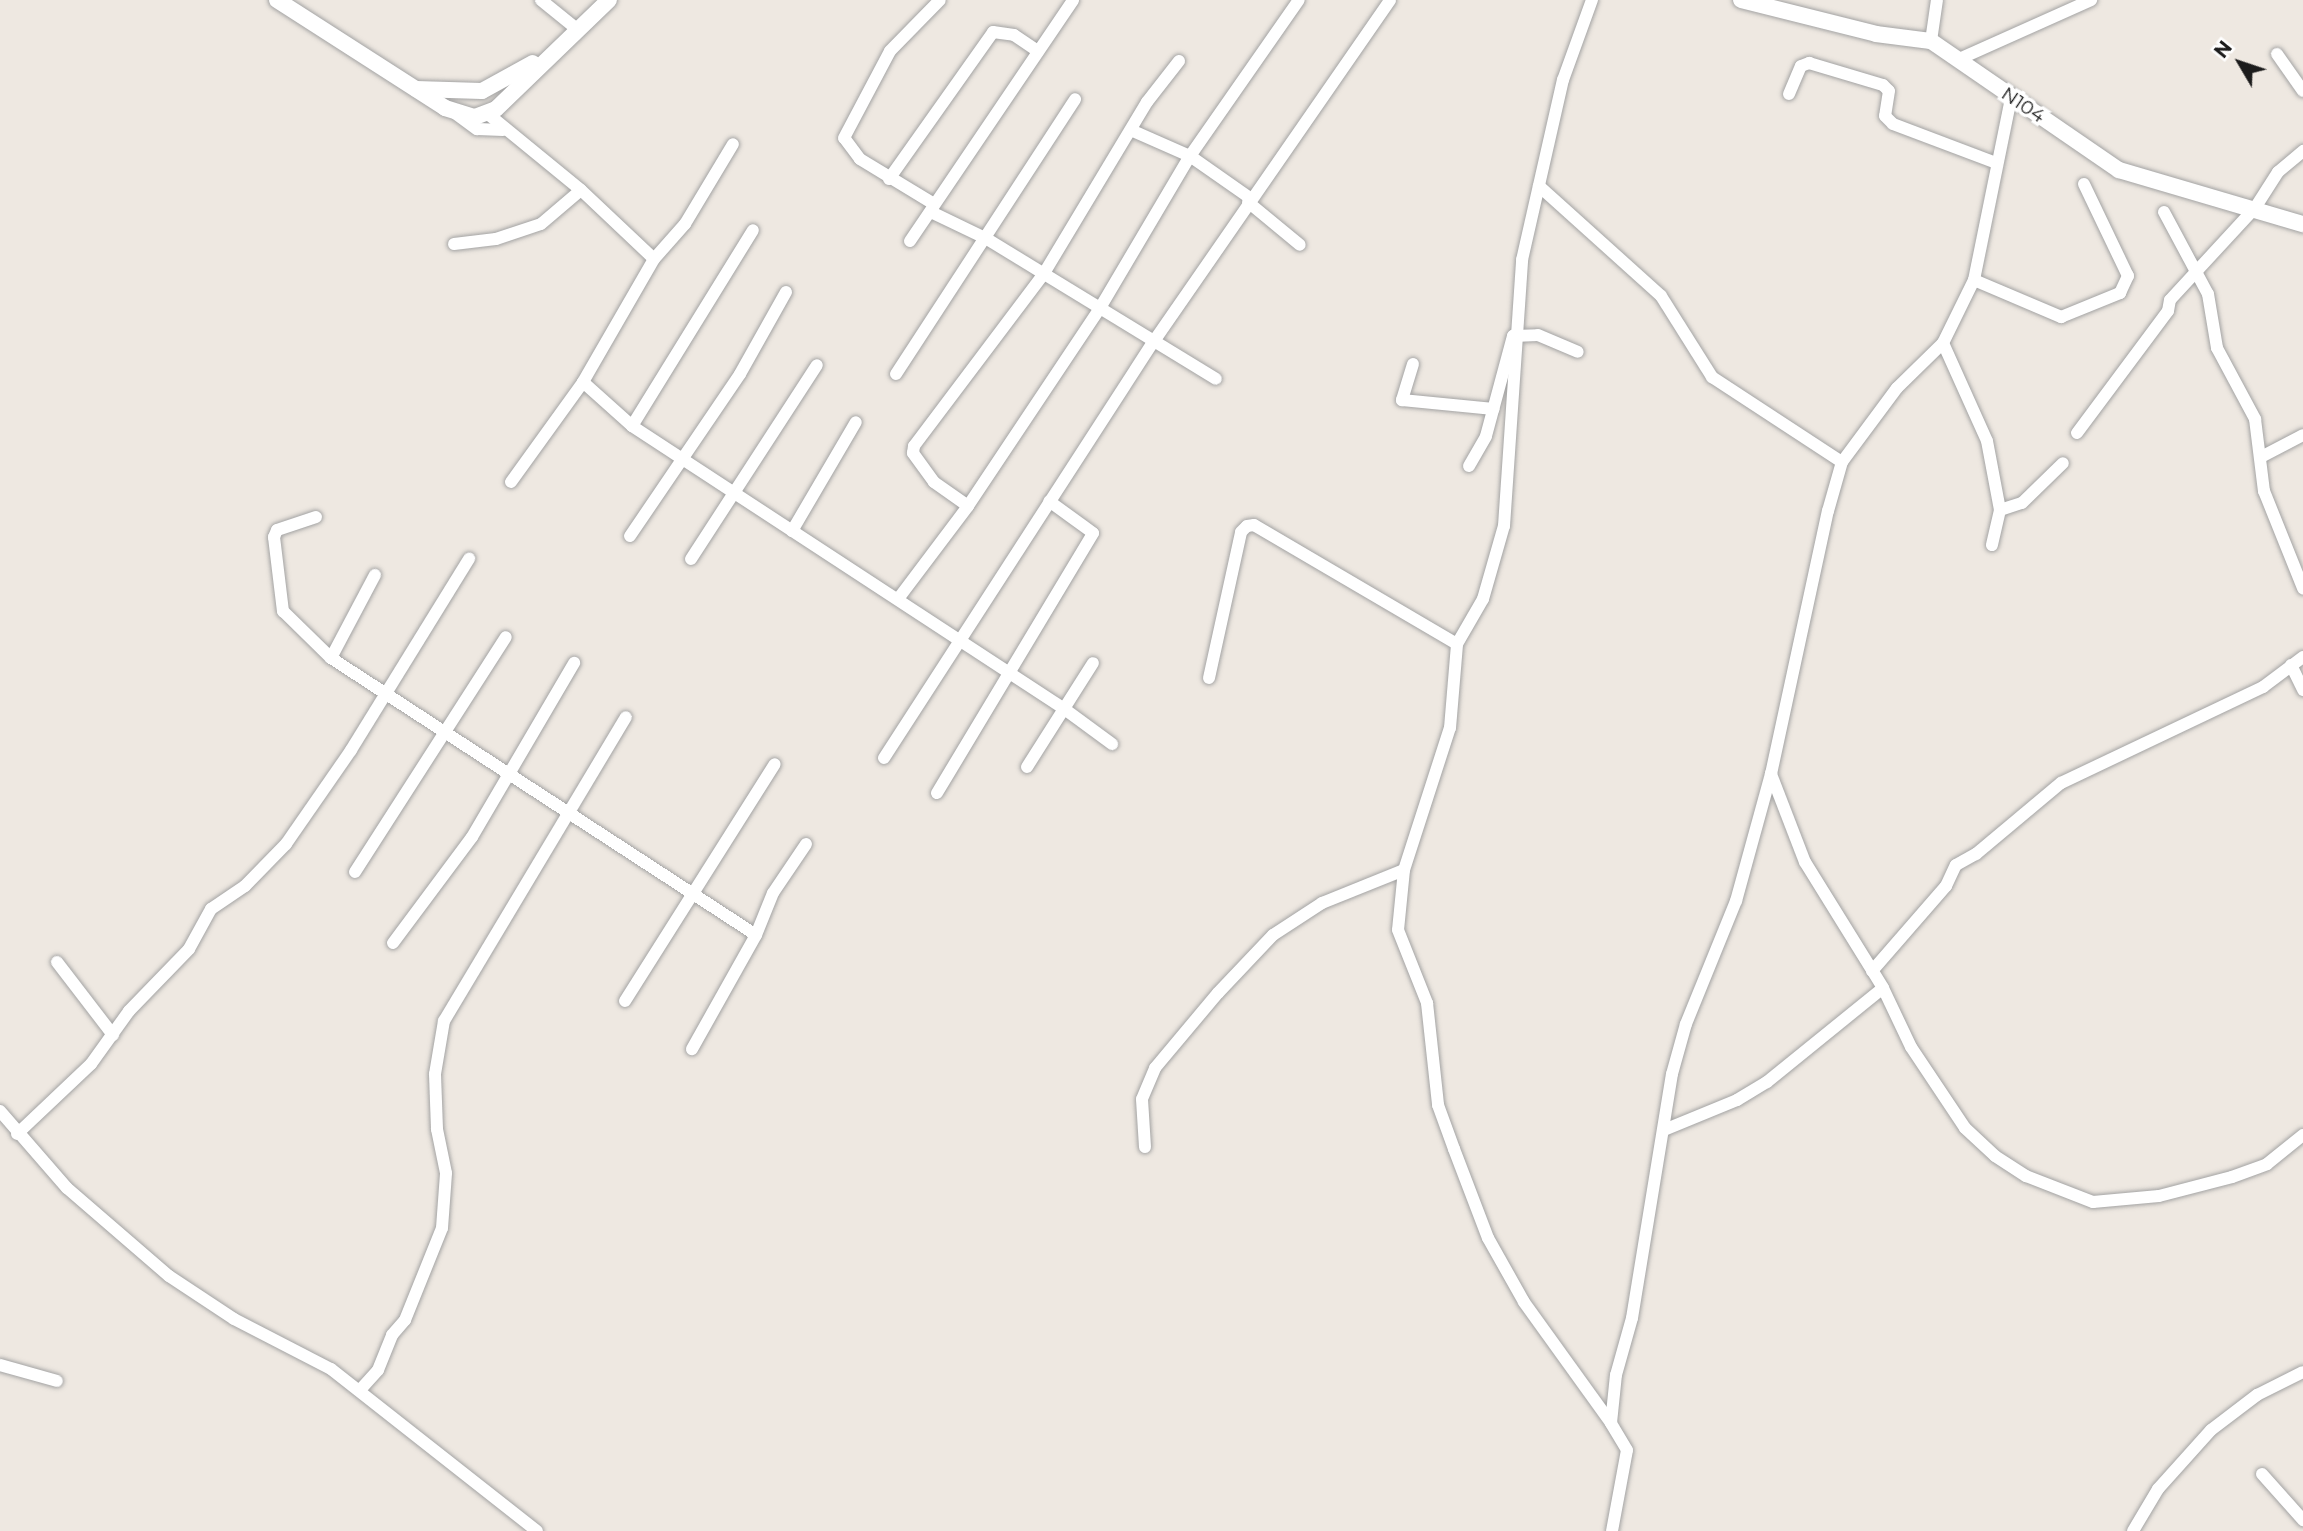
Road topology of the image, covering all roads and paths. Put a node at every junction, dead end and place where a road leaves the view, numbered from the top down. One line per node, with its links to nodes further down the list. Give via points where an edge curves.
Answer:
1 (277, 0): 19 (street)
2 (541, 0): 12 (street)
3 (608, 0): 12 (street)
4 (940, 0): 32 (street, via 890,51 844,138 848,149)
5 (1073, 0): 15 (street)
6 (1299, 0): 30 (street)
7 (1390, 0): 36 (street)
8 (1592, 0): 34 (street, via 1563,80)
9 (1741, 0): 13 (street, N104 / N104, via 1876,34)
10 (1937, 0): 13 (street)
11 (2091, 0): 17 (street)
12 (579, 30): 14 (street)
13 (1931, 41): 17 (street, N104 / N104)
14 (560, 49): 19 (street, via 482,91); 25 (street)
15 (1038, 51): 32 (street, via 1014,35 993,32); 37 (street)
16 (2277, 54): 20 (street)
17 (1957, 60): 22 (street, N104 / N104)
18 (1179, 61): 27 (street, via 1147,102)
19 (415, 89): 24 (street)
20 (2303, 91)
21 (1789, 94): 31 (street, via 1801,66 1809,63 1883,85 1889,91 1885,116 1893,124)
22 (2011, 97): 31 (street); 38 (street, N104 / N104, via 2119,170)
23 (1075, 99): 42 (street)
24 (454, 113): 25 (street); 26 (street, via 477,130)
25 (488, 114): 26 (street)
26 (503, 130): 35 (street)
27 (1133, 131): 30 (street); 48 (street)
28 (733, 144): 46 (street, via 685,224)
29 (2303, 151): 38 (street, via 2278,172)
30 (1190, 156): 36 (street); 51 (street)
31 (1996, 163): 49 (street)
32 (889, 179): 37 (street)
33 (2084, 184): 49 (street, via 2128,276 2120,293 2062,317)
34 (1539, 186): 52 (street, via 1522,260); 68 (street, via 1661,296 1712,377)
35 (580, 190): 44 (street, via 541,224 496,239); 46 (street)
36 (1249, 200): 45 (street); 53 (street)
37 (932, 208): 42 (street); 43 (street)
38 (2255, 208): 40 (street, N104 / N104); 47 (street)
39 (2164, 212): 47 (street)
40 (2303, 224)
41 (753, 230): 63 (street)
42 (987, 239): 48 (street); 58 (street)
43 (910, 241)
44 (454, 244)
45 (1300, 245)
46 (654, 259): 60 (street)
47 (2195, 269): 64 (street); 66 (street, via 2208,294 2217,348 2255,419)
48 (1043, 275): 51 (street); 74 (street, via 914,446 934,482)
49 (1974, 280): 54 (street)
50 (786, 292): 67 (street)
51 (1100, 308): 53 (street); 74 (street)
52 (1517, 334): 55 (street, via 1538,335); 61 (street, via 1510,340); 87 (street, via 1504,526 1483,599)
53 (1153, 344): 59 (street); 73 (street)
54 (1943, 344): 68 (street, via 1897,388); 75 (street, via 1987,441)
55 (1578, 352)
56 (1413, 364): 61 (street, via 1402,400)
57 (817, 366): 72 (street)
58 (896, 374)
59 (1216, 379)
60 (583, 382): 63 (street); 71 (street)
61 (1494, 409): 70 (street)
62 (856, 422): 77 (street)
63 (632, 426): 67 (street)
64 (2077, 433)
65 (2303, 435): 66 (street)
66 (2261, 457): 83 (street, via 2274,524)
67 (685, 459): 72 (street); 78 (street)
68 (1842, 462): 104 (street)
69 (2063, 463): 75 (street, via 2022,503)
70 (1469, 466)
71 (511, 482)
72 (734, 494): 77 (street); 81 (street)
73 (1049, 501): 86 (street); 93 (street, via 1093,533)
74 (968, 506): 84 (street)
75 (2000, 510): 79 (street)
76 (316, 517): 89 (street, via 277,530 274,537 283,611)
77 (792, 531): 84 (street)
78 (630, 536)
79 (1992, 545)
80 (469, 559): 95 (street)
81 (691, 559)
82 (375, 575): 89 (street)
83 (2303, 588)
84 (898, 599): 86 (street)
85 (506, 637): 99 (street)
86 (959, 641): 93 (street); 101 (street)
87 (1457, 644): 94 (street, via 1247,526 1241,532); 109 (street, via 1450,728)
88 (2303, 657): 92 (street)
89 (331, 658): 95 (street)
90 (574, 663): 105 (street)
91 (1093, 663): 97 (street)
92 (2291, 665): 96 (street); 115 (street, via 2263,687 2061,783 1976,854 1956,865 1946,886)
93 (1010, 673): 97 (street); 106 (street)
94 (1209, 678)
95 (384, 690): 99 (street); 118 (street, via 351,750 286,844 245,886 211,909 189,949)
96 (2303, 690)
97 (1063, 708): 100 (street); 103 (street)
98 (626, 717): 107 (street)
99 (446, 730): 105 (street); 110 (street)
100 (1112, 744)
101 (884, 758)
102 (775, 765): 111 (street)
103 (1027, 767)
104 (1771, 774): 115 (street, via 1805,862); 121 (street, via 1736,901 1686,1024)
105 (510, 775): 107 (street); 113 (street, via 472,837)
106 (937, 793)
107 (570, 816): 111 (street); 128 (street, via 444,1021 435,1084 439,1150 446,1173 442,1228 405,1320 392,1335 378,1370)
108 (806, 845): 112 (street, via 773,893)
109 (1404, 870): 124 (street, via 1322,903 1273,935 1218,993 1155,1068 1142,1098); 129 (street, via 1398,930 1427,1003 1438,1105 1454,1149 1488,1238 1524,1302)
110 (355, 872)
111 (691, 894): 112 (street); 117 (street)
112 (756, 935): 119 (street)
113 (393, 943)
114 (57, 962): 118 (street)
115 (1872, 971): 116 (street)
116 (1883, 988): 121 (street, via 1767,1082 1737,1100); 123 (street, via 1911,1047 1965,1128 2026,1176 2093,1202 2159,1196 2232,1177 2267,1164)
117 (625, 1001)
118 (113, 1035): 122 (street, via 49,1108)
119 (692, 1049)
120 (0, 1111): 122 (street)
121 (1664, 1130): 129 (street, via 1632,1318 1616,1375)
122 (17, 1134): 128 (street, via 67,1188 169,1276 234,1319 331,1368)
123 (2303, 1135)
124 (1145, 1147)
125 (0, 1365): 127 (street)
126 (2303, 1373): 134 (street, via 2257,1395 2211,1430 2158,1489)
127 (57, 1381)
128 (360, 1390): 132 (street)
129 (1611, 1423): 133 (street, via 1627,1450)
130 (2262, 1474): 131 (street)
131 (2303, 1520)
132 (537, 1531)
133 (1612, 1531)
134 (2133, 1531)

